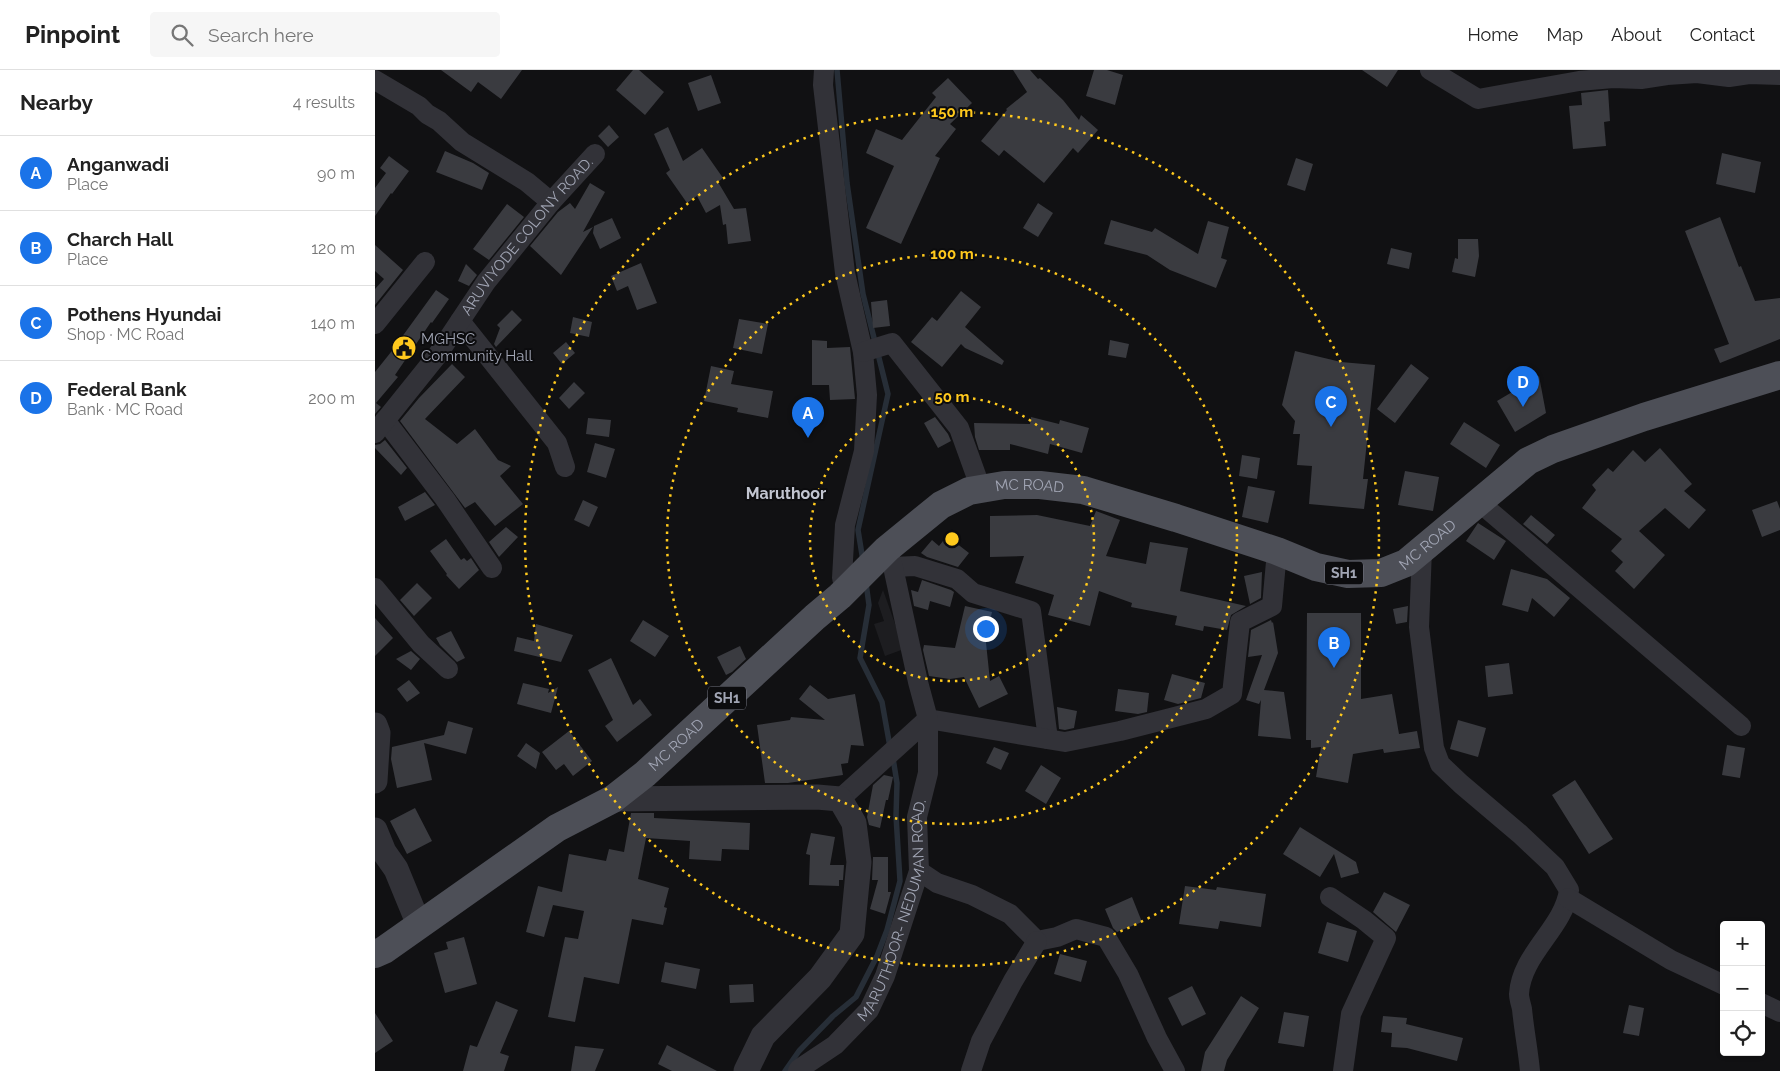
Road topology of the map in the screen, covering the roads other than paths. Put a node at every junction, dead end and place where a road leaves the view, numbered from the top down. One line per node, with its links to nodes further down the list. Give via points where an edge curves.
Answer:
1 (824, 70): 10 (street, via 823,85 845,273)
2 (1430, 70): 3 (street, via 1478,99 1613,78 1641,79 1697,73)
3 (1780, 75)
4 (375, 80): 6 (street, via 419,106 462,142 527,182)
5 (595, 154): 6 (street, ARUVIYODE COLONY ROAD.)
6 (551, 202): 8 (street, ARUVIYODE COLONY ROAD., via 486,282)
7 (425, 262): 9 (street)
8 (460, 321): 12 (street, ARUVIYODE COLONY ROAD., via 436,357); 13 (street, ARUVIYODE COLONY ROAD., via 557,443)
9 (375, 324)
10 (863, 352): 14 (street, via 892,343 959,428); 20 (street, via 867,395 864,451 845,525)
11 (1780, 375): 15 (main road, MC ROAD / SH1, via 1553,449 1528,461)
12 (380, 426): 19 (street, ARUVIYODE COLONY ROAD.)
13 (565, 467)
14 (981, 489): 17 (main road, MC ROAD / SH1, via 1040,485 1083,490); 18 (main road, MC ROAD / SH1, via 969,491 941,505)
15 (1479, 502): 16 (main road, MC ROAD / SH1); 25 (street)
16 (1422, 549): 17 (main road, MC ROAD / SH1, via 1406,563 1381,573 1349,574 1316,567); 33 (street, via 1419,627 1434,748 1440,764 1555,867 1569,890)
17 (1277, 551): 26 (street, via 1272,606 1240,622 1232,694 1206,710 1120,731 1065,742)
18 (890, 558): 20 (main road, MC ROAD / SH1); 23 (street, MARUTHOOR- NEDUMAN ROAD.); 26 (street, via 957,579 973,592 1031,611)
19 (493, 568)
20 (841, 587): 28 (main road, MC ROAD / SH1, via 815,616 645,774)
21 (375, 588): 22 (street, via 421,644)
22 (448, 668)
23 (927, 719): 26 (street); 29 (street); 31 (street, MARUTHOOR- NEDUMAN ROAD., via 928,772 917,817)
24 (375, 725): 27 (street, via 378,733)
25 (1741, 726)
26 (1047, 739)
27 (375, 781)
28 (613, 799): 29 (street); 34 (main road, MC ROAD / SH1, via 557,828)
29 (840, 799): 40 (street, via 854,823 859,862 852,934 820,978 763,1036)
30 (375, 830): 34 (street, via 384,852 396,869)
31 (919, 871): 35 (street, via 937,883 972,895 1009,914); 41 (street, MARUTHOOR- NEDUMAN ROAD., via 885,976 869,1010 835,1044)
32 (1330, 897): 44 (street, via 1386,938 1351,1014)
33 (1568, 898): 37 (street, via 1671,960); 45 (street, via 1531,960 1519,994)
34 (419, 925): 36 (main road, MC ROAD / SH1)
35 (1037, 942): 42 (street, via 981,1040); 43 (street, via 1076,930 1105,937 1128,974)
36 (375, 954)
37 (1720, 983)
38 (1765, 1005): 39 (street)
39 (1780, 1012)
40 (746, 1071)
41 (798, 1071)
42 (971, 1071)
43 (1175, 1071)
44 (1343, 1071)
45 (1530, 1071)

